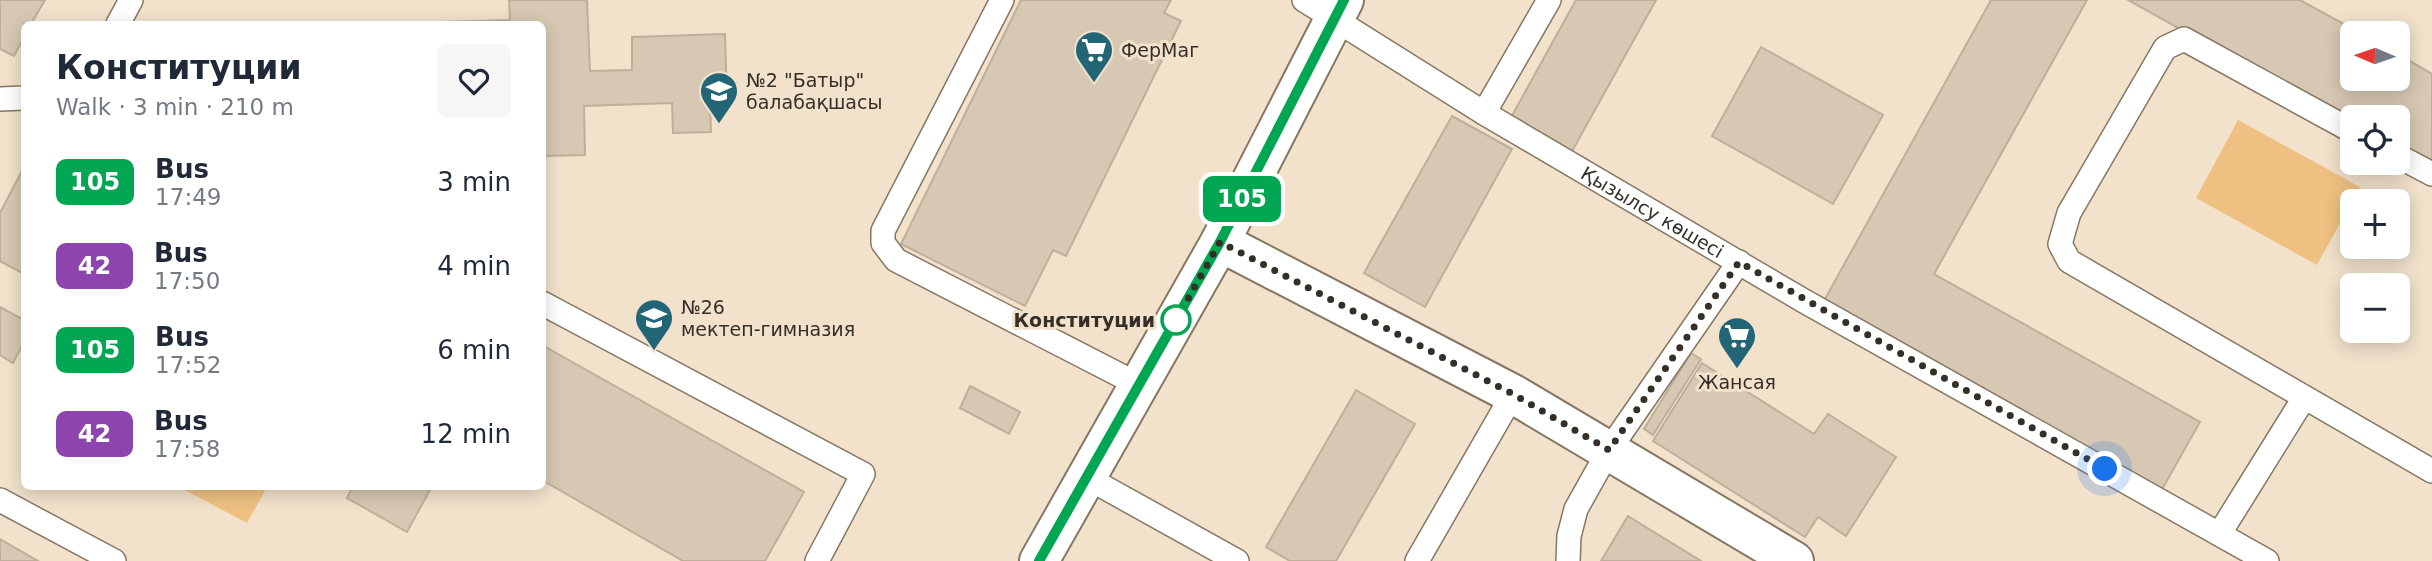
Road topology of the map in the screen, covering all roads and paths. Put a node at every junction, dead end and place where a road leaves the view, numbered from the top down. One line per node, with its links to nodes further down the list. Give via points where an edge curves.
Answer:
1 (131, 0): 5 (lane)
2 (1002, 0): 15 (lane, via 883,231 883,243 896,260)
3 (1549, 0): 8 (lane)
4 (1328, 6): 8 (lane, Қызылсу көшесі); 12 (street)
5 (120, 21)
6 (21, 98): 7 (lane)
7 (0, 99)
8 (1484, 113): 13 (lane, Қызылсу көшесі)
9 (2340, 124): 17 (lane, via 2184,39 2165,48 2069,213 2060,244 2069,261)
10 (2410, 162): 11 (lane)
11 (2432, 174)
12 (1220, 242): 15 (street); 16 (street)
13 (1739, 262): 18 (lane); 22 (lane, Қызылсу көшесі)
14 (546, 305): 24 (lane, via 863,474)
15 (1139, 385): 20 (street)
16 (1513, 394): 18 (street); 27 (lane)
17 (2304, 398): 19 (lane); 22 (lane)
18 (1609, 450): 28 (lane, via 1576,509); 29 (street)
19 (2432, 471)
20 (1087, 477): 25 (street); 26 (lane)
21 (0, 500): 23 (lane)
22 (2220, 533): 30 (lane, Қызылсу көшесі)
23 (114, 561)
24 (817, 561)
25 (1039, 561)
26 (1237, 561)
27 (1417, 561)
28 (1568, 561)
29 (1794, 561)
30 (2267, 561)

